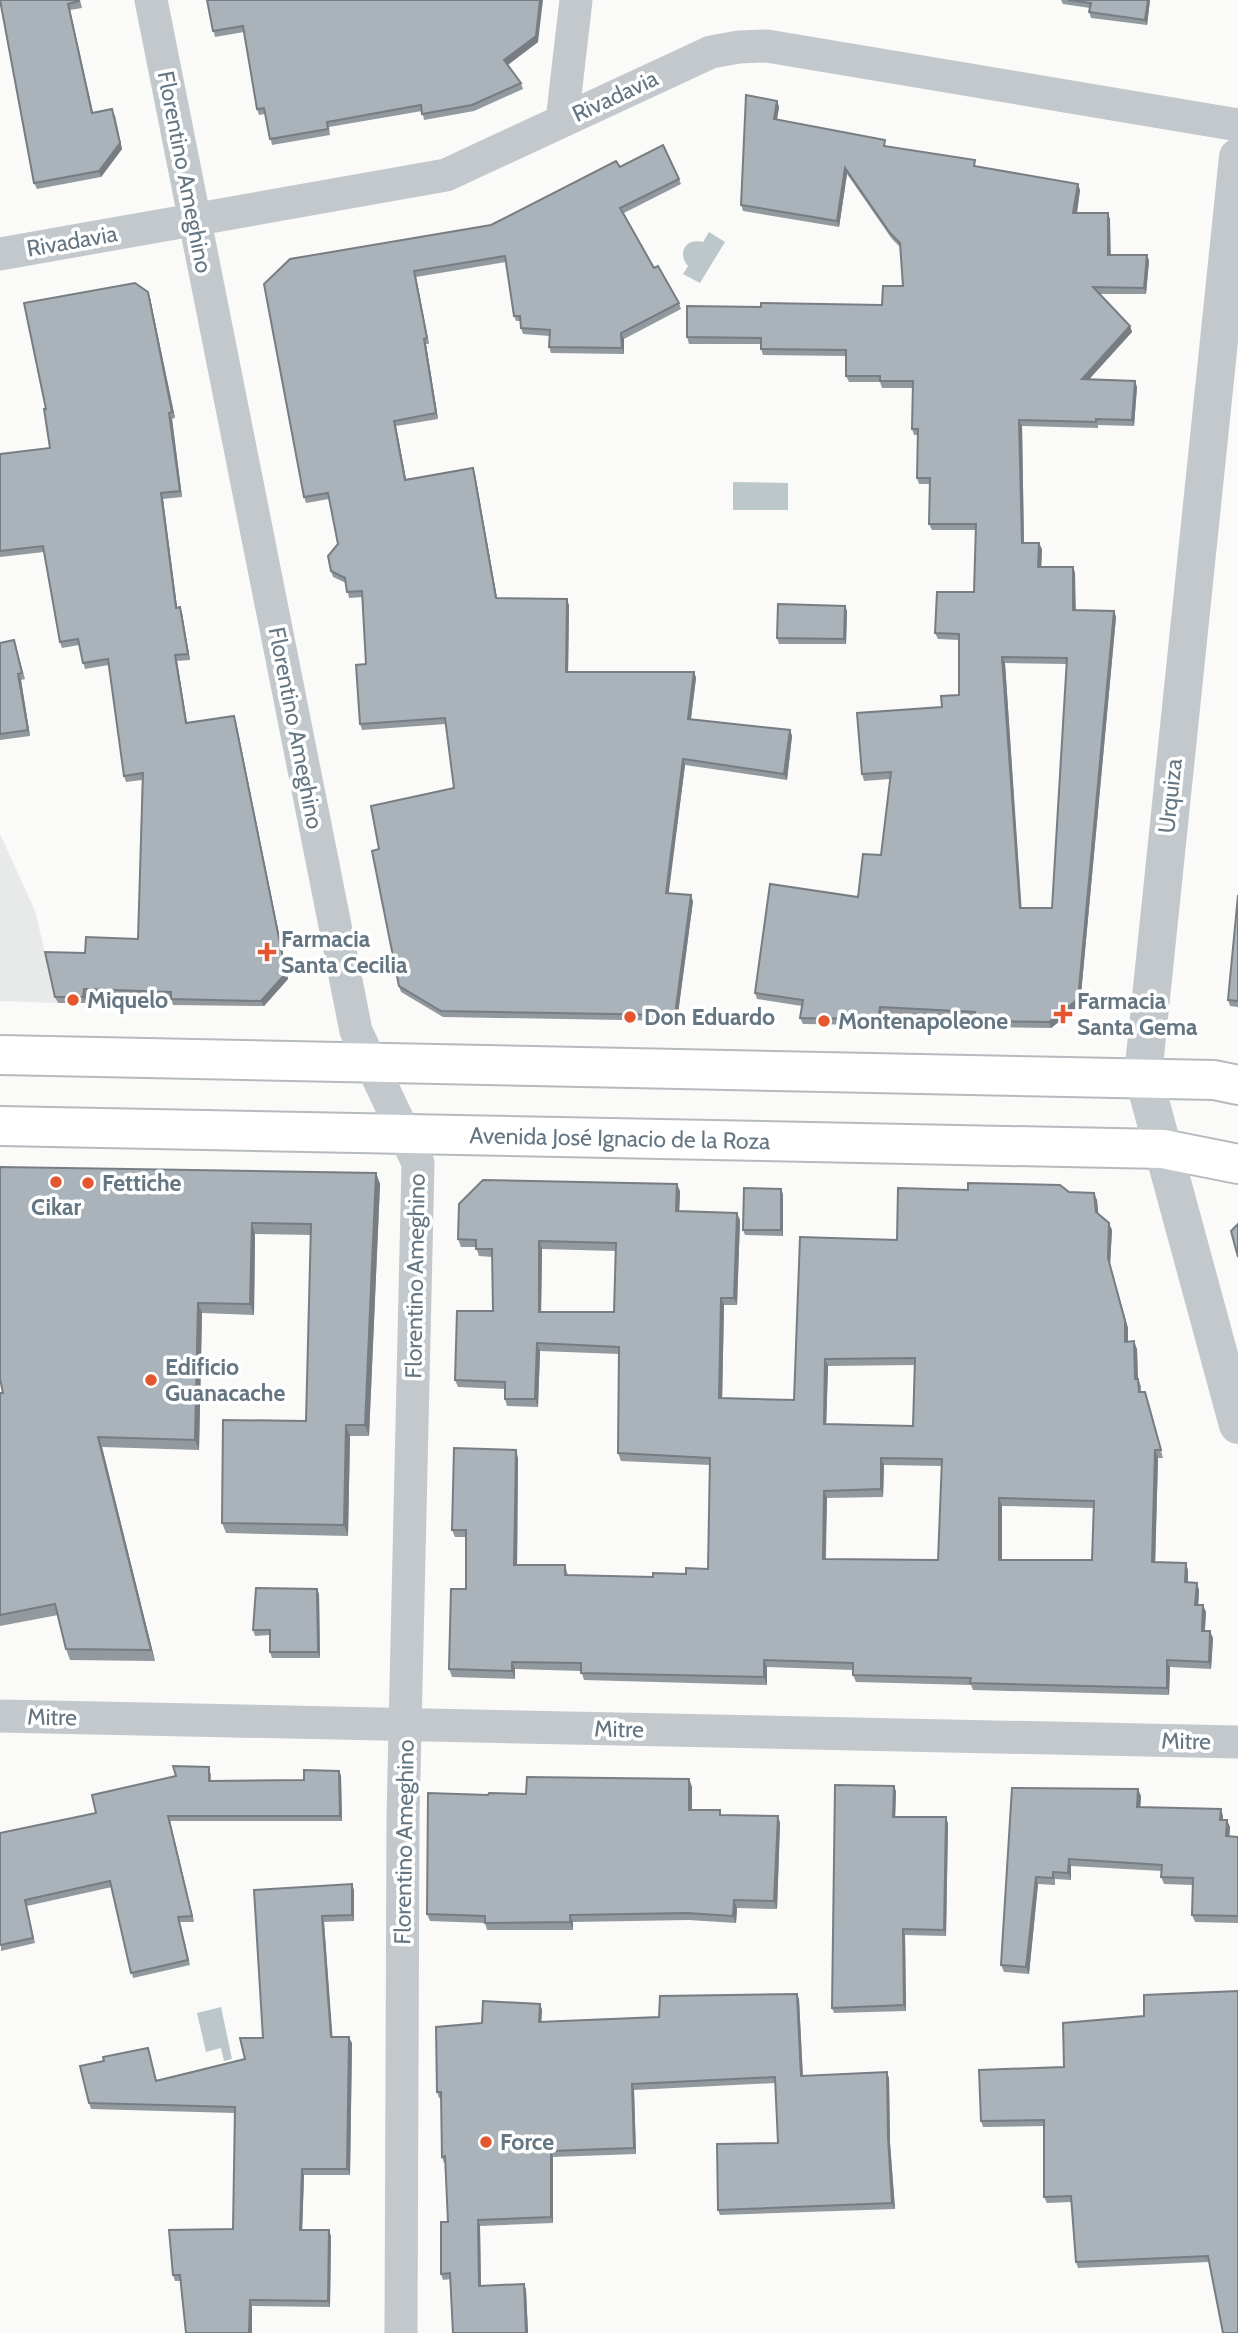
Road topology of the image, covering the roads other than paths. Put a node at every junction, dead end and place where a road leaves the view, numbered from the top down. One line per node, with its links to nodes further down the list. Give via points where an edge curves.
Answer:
1 (150, 0): 6 (street, Florentino Ameghino)
2 (576, 0): 3 (street)
3 (562, 121): 4 (street, Rivadavia, via 711,52 758,45); 6 (street, Rivadavia, via 446,176)
4 (1238, 125)
5 (1238, 157): 10 (street, Urquiza)
6 (194, 219): 7 (street, Rivadavia); 9 (street, Florentino Ameghino, via 356,1031)
7 (0, 254)
8 (0, 1055): 9 (main road)
9 (371, 1062): 10 (main road); 13 (street, Florentino Ameghino)
10 (1144, 1079): 11 (main road); 15 (street, Urquiza)
11 (1238, 1085)
12 (0, 1126): 13 (main road, Avenida José Ignacio de la Roza)
13 (404, 1134): 15 (main road, Avenida José Ignacio de la Roza); 19 (street, Florentino Ameghino, via 418,1163)
14 (1238, 1137): 15 (main road)
15 (1163, 1149): 16 (main road, Avenida José Ignacio de la Roza); 17 (street, Urquiza)
16 (1238, 1164)
17 (1238, 1425)
18 (0, 1716): 19 (street, Mitre)
19 (405, 1724): 20 (street, Mitre); 21 (street, Florentino Ameghino)
20 (1238, 1742)
21 (401, 2333)

